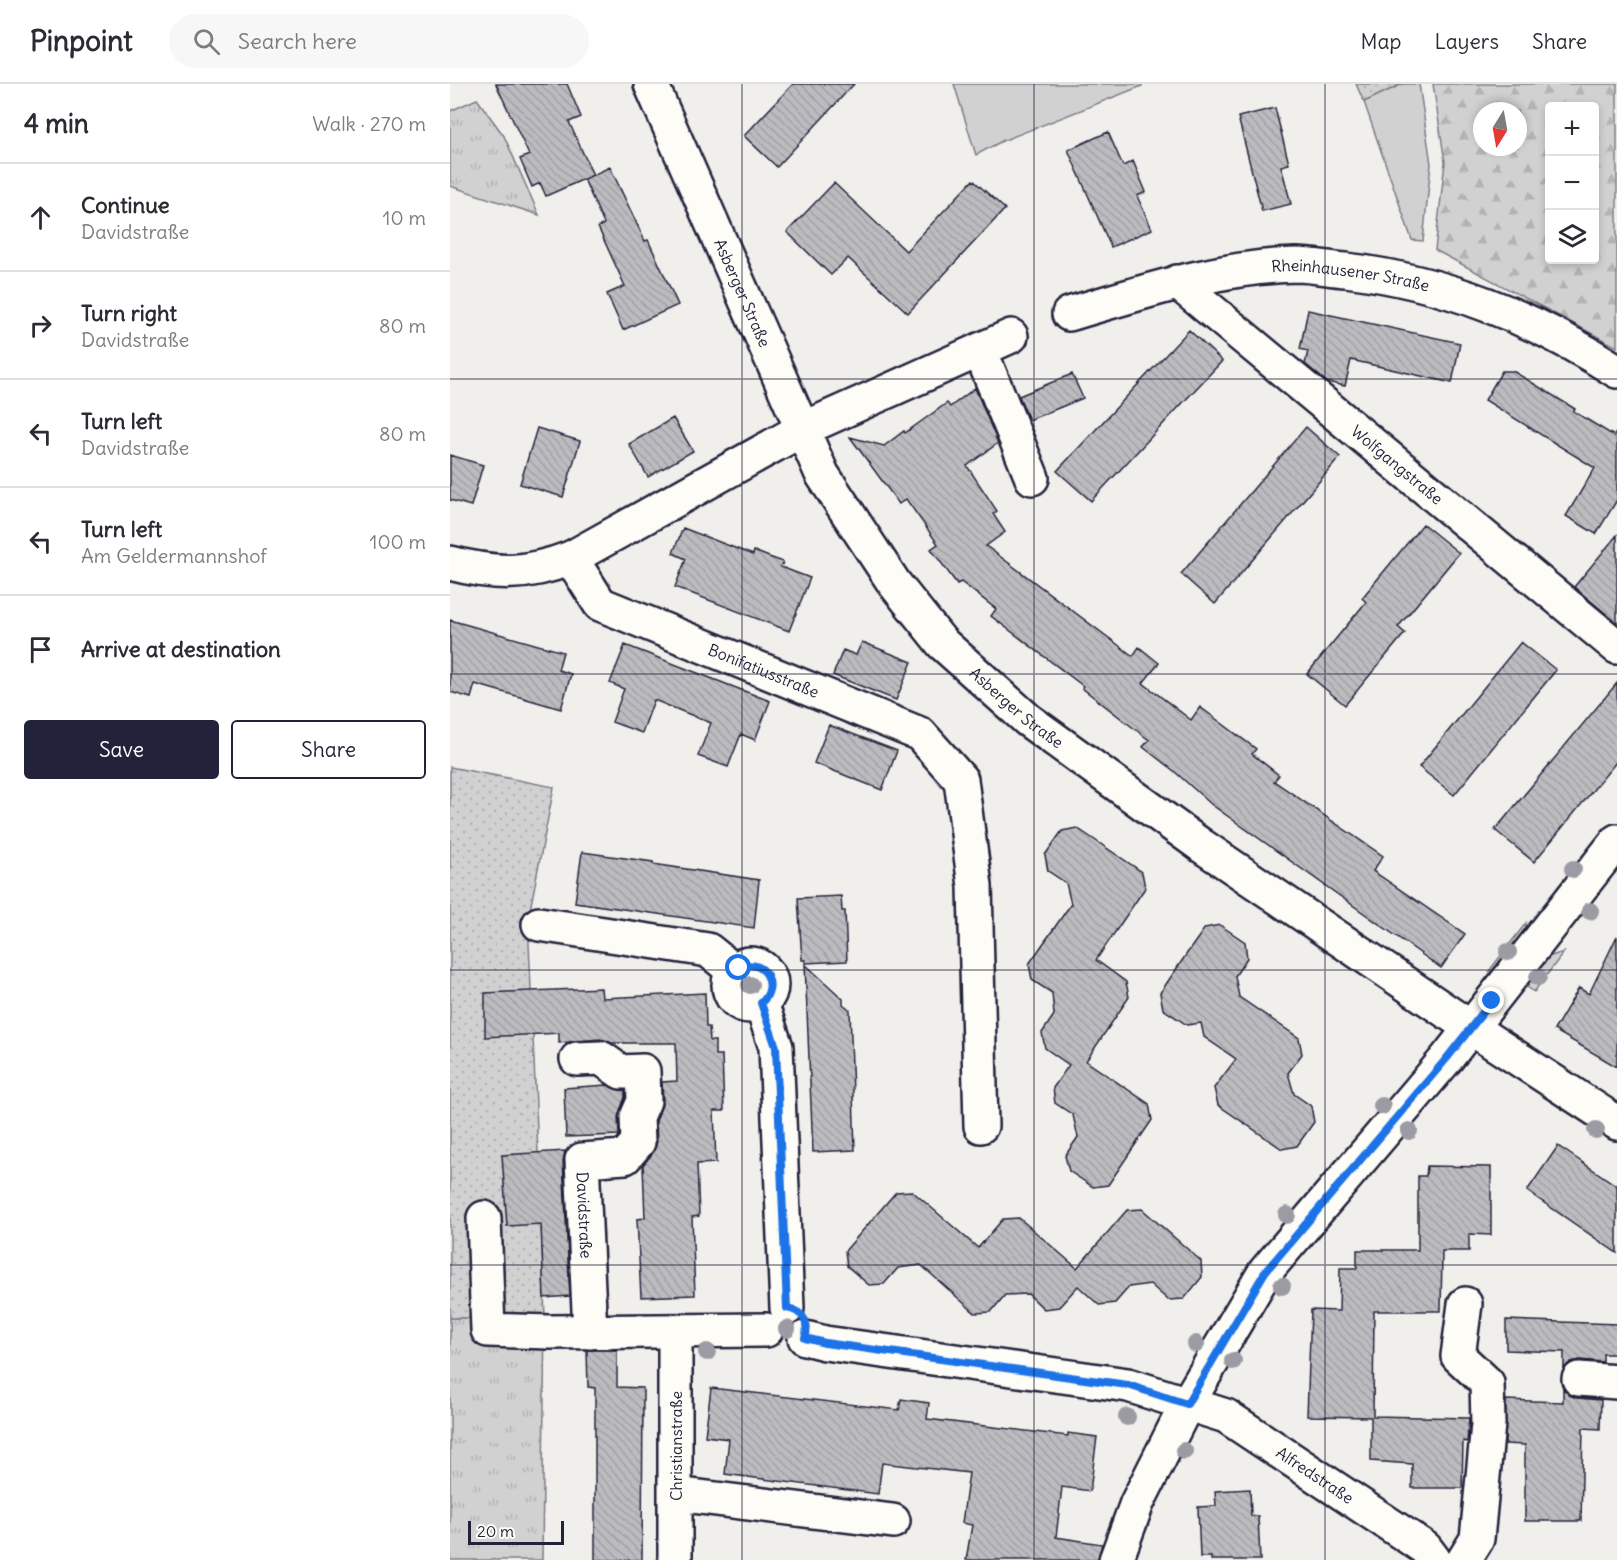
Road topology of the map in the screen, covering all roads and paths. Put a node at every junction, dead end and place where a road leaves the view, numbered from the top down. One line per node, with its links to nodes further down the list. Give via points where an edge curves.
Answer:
1 (651, 84): 7 (street, Asberger Straße)
2 (1178, 282): 3 (street, Rheinhausener Straße); 6 (street, Rheinhausener Straße, via 1233,271 1298,265 1421,283 1537,324); 11 (street, Wolfgangstraße)
3 (1069, 314)
4 (1011, 336): 5 (street)
5 (980, 350): 7 (street); 8 (street)
6 (1617, 371)
7 (802, 429): 9 (street); 14 (street, Asberger Straße, via 822,474 894,583 942,643 1019,712 1202,846)
8 (1032, 478)
9 (571, 558): 10 (street, via 547,568 520,572 488,572); 17 (street, Bonifatiusstraße, via 600,604 920,734 961,780 975,886)
10 (450, 563)
11 (1617, 647)
12 (1617, 841): 14 (street)
13 (539, 924): 20 (street, via 708,950 734,971 729,981 732,996 746,1006 761,1003 776,1047)
14 (1471, 1028): 16 (street, Asberger Straße); 25 (street, via 1265,1272)
15 (577, 1059): 22 (street, Davidstraße, via 601,1058 621,1072 643,1071 644,1101 637,1118 638,1142 626,1157 582,1160)
16 (1617, 1123)
17 (981, 1126)
18 (484, 1218): 22 (street, via 488,1330)
19 (1465, 1304): 31 (street, via 1458,1356 1487,1383 1488,1424 1477,1539)
20 (776, 1319): 21 (street); 25 (street, via 772,1345 783,1350 794,1349 805,1338 1128,1385)
21 (675, 1331): 22 (street); 26 (street, Christianstraße)
22 (590, 1332)
23 (1579, 1379): 24 (street)
24 (1617, 1382)
25 (1187, 1404): 29 (street, via 1137,1503); 30 (street, Alfredstraße, via 1226,1416 1425,1548)
26 (676, 1494): 27 (street); 28 (street, Christianstraße)
27 (893, 1521)
28 (675, 1560)
29 (1116, 1560)
30 (1434, 1560)
31 (1464, 1560)

